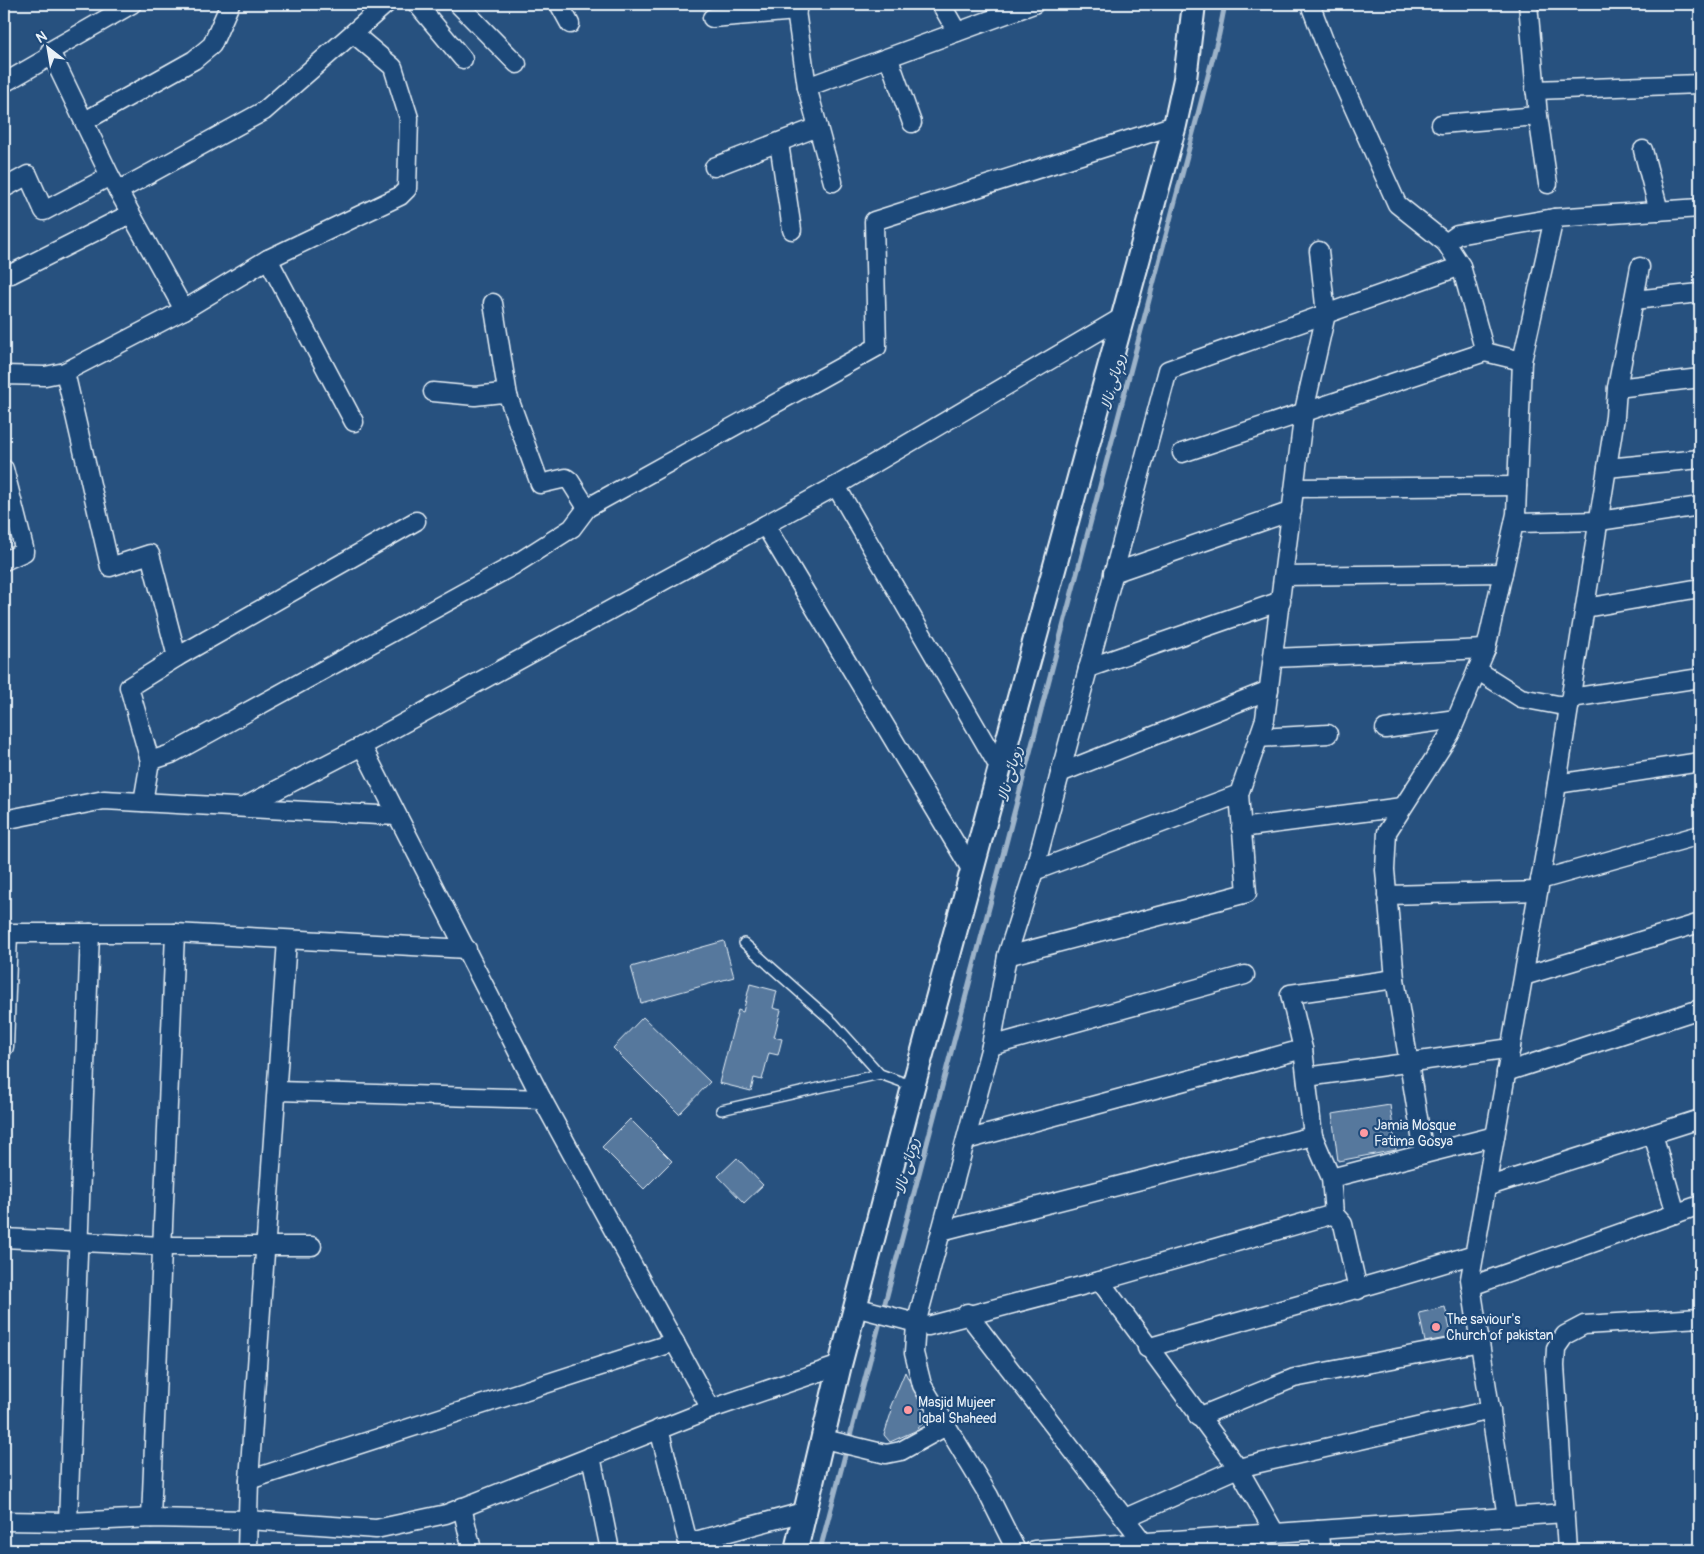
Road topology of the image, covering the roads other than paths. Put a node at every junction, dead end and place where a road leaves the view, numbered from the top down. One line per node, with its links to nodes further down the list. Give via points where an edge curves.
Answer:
1 (132, 4): 17 (street, via 53,48)
2 (230, 4): 26 (street, via 212,45 194,60)
3 (386, 4): 16 (street)
4 (418, 4): 19 (street)
5 (458, 4): 20 (street)
6 (559, 4): 14 (street)
7 (941, 4): 15 (street)
8 (1194, 4): 29 (street, via 1185,79)
9 (1310, 4): 43 (street, via 1397,204)
10 (1528, 4): 24 (street)
11 (1028, 5): 15 (street)
12 (796, 7): 13 (street); 23 (street)
13 (712, 18)
14 (570, 24)
15 (957, 32): 18 (street)
16 (354, 34): 35 (street, via 264,111); 45 (street, via 393,67 409,118 407,189 396,198)
17 (51, 56): 21 (street); 26 (street)
18 (889, 59): 23 (street); 27 (street)
19 (463, 60)
20 (517, 64)
21 (4, 83)
22 (1700, 84): 24 (street)
23 (807, 87): 30 (street)
24 (1535, 90): 25 (street)
25 (1538, 116): 28 (street); 36 (street)
26 (85, 121): 35 (street)
27 (912, 123)
28 (1441, 124)
29 (1175, 125): 54 (street); 73 (street, via 874,221 877,347)
30 (818, 127): 31 (street); 34 (street)
31 (779, 143): 33 (street); 42 (street)
32 (1643, 150): 39 (street)
33 (714, 167)
34 (833, 182)
35 (114, 184): 37 (street, via 44,211 28,175); 40 (street)
36 (1548, 184)
37 (4, 188)
38 (1700, 208): 39 (street)
39 (1659, 211): 41 (street)
40 (130, 214): 48 (street); 52 (street)
41 (1554, 218): 43 (street, via 1457,235); 56 (street)
42 (792, 230)
43 (1446, 243): 46 (street)
44 (1319, 251): 53 (street)
45 (268, 259): 52 (street); 64 (street)
46 (1461, 266): 53 (street); 55 (street)
47 (1640, 268): 50 (street)
48 (11, 274)
49 (1700, 293): 50 (street)
50 (1634, 300): 60 (street)
51 (493, 303): 62 (street)
52 (184, 310): 57 (street)
53 (1326, 314): 63 (street); 82 (street, via 1168,370)
54 (1121, 318): 69 (street); 102 (street)
55 (1486, 352): 56 (street); 63 (street)
56 (1522, 361): 70 (street)
57 (65, 372): 58 (street, via 45,376); 88 (street, via 110,567 150,554)
58 (4, 375)
59 (1700, 378): 60 (street)
60 (1617, 388): 67 (street)
61 (433, 392): 62 (street, via 475,396 502,393)
62 (508, 396): 73 (street, via 540,484 566,478)
63 (1304, 410): 65 (street); 71 (street)
64 (354, 422)
65 (1182, 453)
66 (1700, 459): 67 (street)
67 (1607, 468): 77 (street)
68 (4, 469): 75 (street)
69 (836, 486): 79 (street); 102 (street)
70 (1517, 486): 71 (street); 78 (street)
71 (1295, 488): 74 (street)
72 (1700, 506): 77 (street)
73 (587, 508): 100 (street, via 572,528 514,565 171,754)
74 (1292, 511): 82 (street); 83 (street)
75 (9, 513): 80 (street, via 24,552)
76 (416, 521): 88 (street)
77 (1599, 521): 78 (street); 86 (street)
78 (1514, 523): 81 (street)
79 (765, 525): 99 (street); 113 (street)
80 (4, 561)
81 (1503, 573): 83 (street); 87 (street)
82 (1113, 574): 90 (street)
83 (1284, 576): 85 (street)
84 (1700, 588): 86 (street)
85 (1281, 600): 89 (street); 90 (street)
86 (1585, 608): 94 (street)
87 (1486, 649): 89 (street); 91 (street)
88 (177, 657): 100 (street, via 129,687)
89 (1273, 658): 93 (street)
90 (1088, 668): 103 (street)
91 (1477, 670): 94 (street, via 1521,698); 95 (street)
92 (1700, 678): 94 (street)
93 (1269, 690): 98 (street, via 1265,719); 103 (street)
94 (1570, 702): 104 (street)
95 (1456, 719): 96 (street); 107 (street, via 1450,734)
96 (1385, 730)
97 (1328, 734): 98 (street)
98 (1258, 738): 105 (street)
99 (362, 746): 108 (street); 109 (street)
100 (150, 761): 106 (street)
101 (1700, 762): 104 (street)
102 (999, 767): 113 (street)
103 (1060, 773): 114 (street)
104 (1557, 784): 115 (street)
105 (1239, 794): 111 (street); 114 (street)
106 (144, 802): 108 (street); 110 (street, via 104,800)
107 (1402, 807): 111 (street); 116 (street, via 1387,832)
108 (242, 808): 109 (street)
109 (397, 816): 123 (street)
110 (4, 820)
111 (1241, 828): 124 (street, via 1247,893)
112 (1700, 835): 115 (street)
113 (972, 870): 137 (street)
114 (1034, 871): 124 (street)
115 (1539, 886): 116 (street); 126 (street)
116 (1387, 895): 127 (street)
117 (1700, 923): 126 (street)
118 (6, 933): 119 (street); 130 (street)
119 (90, 933): 120 (street); 154 (street)
120 (174, 934): 121 (street); 155 (street)
121 (287, 940): 123 (street); 138 (street)
122 (744, 943): 135 (lane, via 833,1022)
123 (466, 950): 139 (street)
124 (1007, 956): 129 (street)
125 (1245, 975): 129 (street)
126 (1524, 976): 131 (street)
127 (1395, 979): 132 (street, via 1290,994); 133 (street)
128 (1700, 1009): 134 (street)
129 (992, 1046): 145 (street)
130 (4, 1047)
131 (1511, 1048): 133 (street); 134 (street)
132 (1303, 1049): 136 (street); 145 (street)
133 (1408, 1061): 136 (street); 146 (street)
134 (1506, 1072): 144 (street)
135 (880, 1074): 137 (lane); 140 (lane)
136 (1307, 1077): 143 (street)
137 (913, 1086): 162 (street)
138 (278, 1091): 139 (street); 156 (street)
139 (542, 1099): 166 (street)
140 (721, 1110)
141 (1700, 1119): 142 (street)
142 (1653, 1134): 148 (street); 151 (street)
143 (1313, 1136): 147 (street); 152 (street)
144 (1495, 1136): 146 (street); 148 (street)
145 (966, 1140): 152 (street)
146 (1424, 1154): 147 (street)
147 (1331, 1178): 150 (street)
148 (1486, 1187): 158 (street)
149 (1700, 1205): 151 (street)
150 (1334, 1214): 159 (street); 161 (street, via 1343,1224)
151 (1676, 1214): 160 (street)
152 (941, 1231): 165 (street)
153 (4, 1238): 154 (street)
154 (79, 1242): 155 (street); 187 (street)
155 (162, 1246): 156 (street); 183 (street)
156 (267, 1246): 157 (street); 178 (street)
157 (312, 1246)
158 (1474, 1254): 160 (street); 161 (street)
159 (1100, 1281): 163 (street); 168 (street)
160 (1471, 1286): 167 (street)
161 (1358, 1290): 168 (street)
162 (858, 1308): 165 (street); 169 (street)
163 (967, 1314): 165 (street, via 928,1326); 184 (street)
164 (1700, 1318): 181 (street, via 1584,1325 1565,1335 1556,1348)
165 (913, 1324): 173 (street, via 914,1353 922,1385)
166 (675, 1342): 170 (street); 178 (street)
167 (1480, 1342): 171 (street); 172 (street, via 1294,1378)
168 (1148, 1348): 172 (street)
169 (840, 1365): 170 (street); 175 (street)
170 (711, 1408): 174 (street)
171 (1491, 1410): 177 (street); 182 (street)
172 (1198, 1416): 177 (street)
173 (946, 1426): 175 (street, via 901,1451 886,1454); 196 (street, via 989,1496)
174 (659, 1429): 176 (street); 191 (street)
175 (829, 1441): 180 (street)
176 (591, 1456): 179 (street); 194 (street)
177 (1238, 1468): 184 (street); 189 (street)
178 (249, 1480): 185 (street)
179 (462, 1507): 185 (street, via 446,1514 376,1530); 193 (street)
180 (807, 1511): 191 (street); 195 (street)
181 (1565, 1513): 182 (street); 199 (street)
182 (1507, 1517): 188 (street)
183 (151, 1518): 185 (street); 187 (street)
184 (1125, 1518): 190 (street)
185 (246, 1520): 192 (street)
186 (4, 1522): 187 (street)
187 (68, 1522)
188 (1318, 1530): 189 (street); 198 (street)
189 (1275, 1533): 190 (street)
190 (1143, 1542): 197 (street)
191 (689, 1546)
192 (247, 1550)
193 (472, 1550)
194 (610, 1550)
195 (796, 1550)
196 (1016, 1550)
197 (1034, 1550)
198 (1322, 1550)
199 (1567, 1550)

